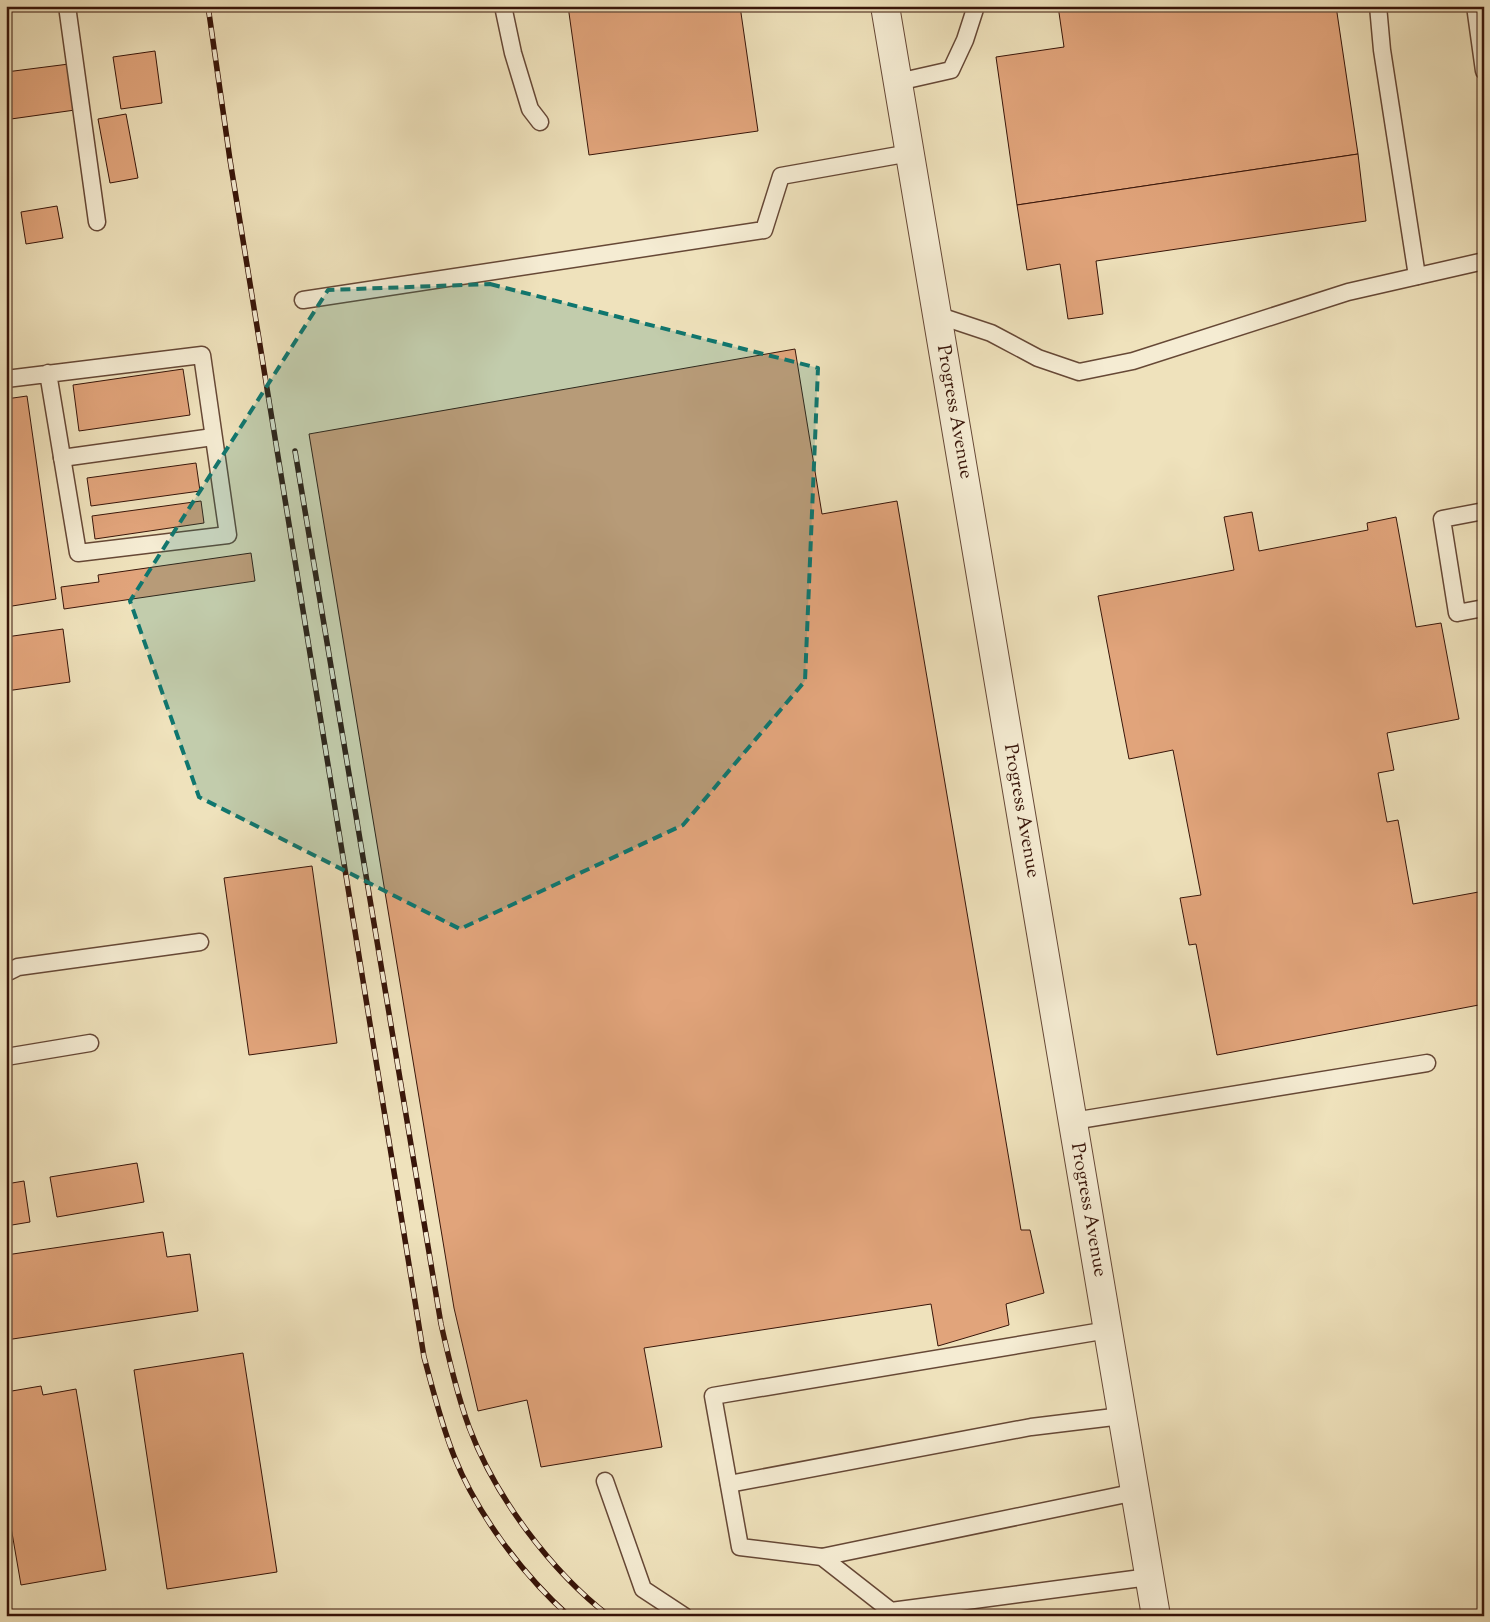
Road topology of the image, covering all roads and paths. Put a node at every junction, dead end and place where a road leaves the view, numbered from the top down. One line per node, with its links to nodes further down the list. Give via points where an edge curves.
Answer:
1 (67, 6): 11 (lane)
2 (503, 6): 9 (lane, via 530,108)
3 (885, 6): 8 (street, Progress Avenue)
4 (976, 6): 8 (lane, via 951,70)
5 (1378, 6): 13 (lane)
6 (1475, 6): 7 (lane)
7 (1484, 71)
8 (898, 82): 10 (street, Progress Avenue)
9 (540, 122)
10 (910, 153): 14 (lane, via 781,176 764,230); 15 (street, Progress Avenue)
11 (97, 222)
12 (1484, 261): 13 (lane)
13 (1417, 276): 15 (lane, via 1348,292 1133,361 1079,372 1038,358 991,333)
14 (303, 300)
15 (938, 315): 27 (street, Progress Avenue)
16 (48, 374): 17 (lane); 18 (lane, via 202,355); 19 (lane)
17 (6, 379)
18 (213, 437): 19 (lane); 19 (lane, via 228,535 78,553)
19 (62, 458)
20 (1484, 511): 21 (lane, via 1442,518 1457,613)
21 (1484, 608)
22 (200, 942): 23 (lane, via 18,967)
23 (6, 973)
24 (90, 1043): 25 (lane)
25 (6, 1057)
26 (1427, 1063): 27 (lane)
27 (1073, 1121): 28 (street, Progress Avenue)
28 (1108, 1330): 29 (street, Progress Avenue); 31 (lane, via 713,1396)
29 (1122, 1416): 31 (lane, via 1031,1426); 32 (street, Progress Avenue)
30 (605, 1481): 35 (lane, via 643,1589)
31 (729, 1484): 33 (lane, via 740,1547)
32 (1136, 1492): 33 (lane); 34 (street, Progress Avenue)
33 (822, 1557): 34 (lane, via 891,1611)
34 (1150, 1577): 36 (street, Progress Avenue)
35 (684, 1616)
36 (1156, 1616)

